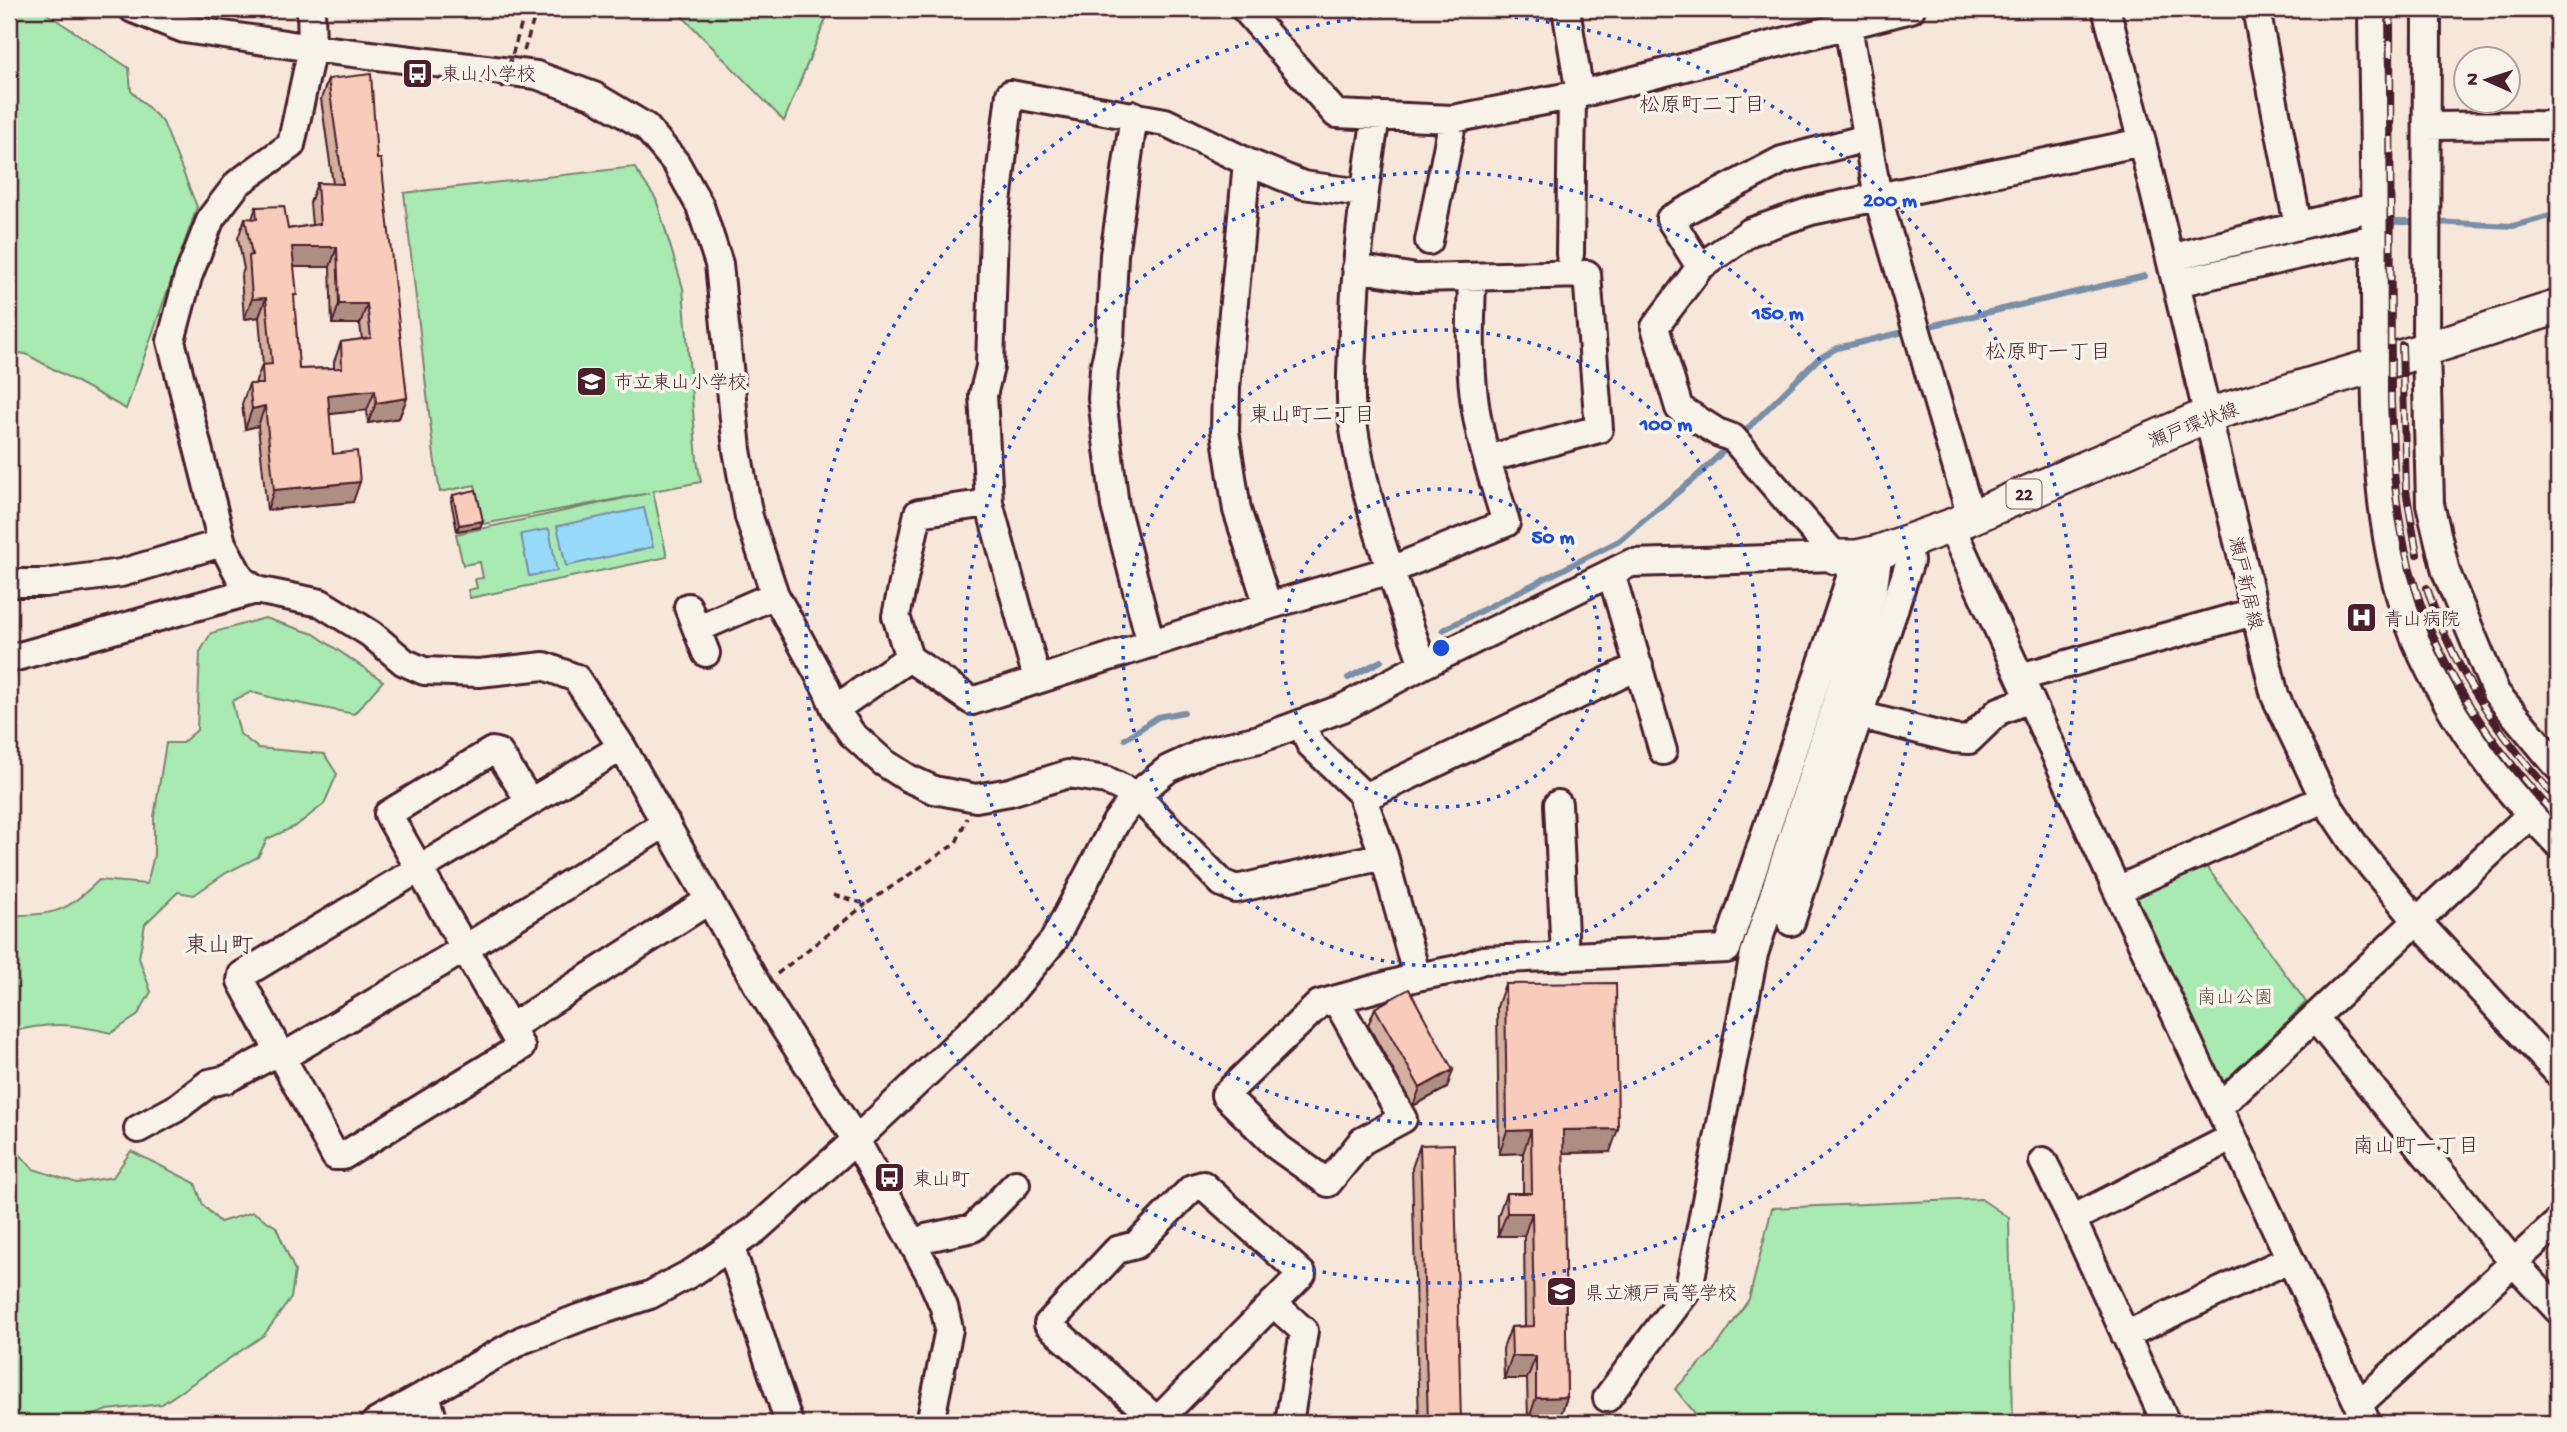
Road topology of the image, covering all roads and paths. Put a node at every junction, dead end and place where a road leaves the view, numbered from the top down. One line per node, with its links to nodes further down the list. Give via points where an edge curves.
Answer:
1 (133, 9): 13 (street)
2 (311, 9): 14 (street)
3 (526, 9): 16 (path, bridge)
4 (537, 9): 15 (path)
5 (1245, 9): 19 (street, via 1336,114)
6 (1566, 9): 17 (street)
7 (1911, 9): 12 (street)
8 (2106, 9): 24 (street, 瀬戸新居線)
9 (2256, 9): 29 (street)
10 (2372, 9): 28 (street)
11 (2427, 9): 22 (street)
12 (1846, 16): 17 (street); 23 (street)
13 (185, 19): 14 (street)
14 (312, 48): 43 (street, via 291,145 238,183 211,218 188,277 171,341); 49 (street, via 536,75 594,96 646,127 676,163 700,206 719,264 737,450 749,517)
15 (522, 60)
16 (502, 89)
17 (1576, 94): 20 (street); 31 (street)
18 (1134, 115): 25 (street, via 1165,122); 41 (street, via 1010,94 994,228 990,367 983,395); 53 (street, via 1114,256 1102,399 1115,506)
19 (1376, 117): 20 (street); 26 (street)
20 (1452, 119): 30 (street)
21 (2558, 125): 22 (street)
22 (2428, 126): 37 (street)
23 (1867, 138): 27 (street); 32 (street, via 1782,160 1670,219)
24 (2142, 142): 27 (street); 34 (street, 瀬戸新居線)
25 (1247, 162): 26 (street, via 1303,185); 50 (street, via 1225,431 1237,510)
26 (1363, 193): 33 (street)
27 (1878, 198): 32 (street, via 1811,211 1750,232); 42 (street)
28 (2374, 222): 29 (street); 34 (street); 38 (street)
29 (2298, 226): 34 (street)
30 (1429, 241)
31 (1570, 254)
32 (1699, 267): 44 (street, via 1656,327 1679,408 1737,442)
33 (1356, 268): 35 (street, via 1416,278); 45 (street, via 1352,412)
34 (2173, 271): 39 (street, 瀬戸新居線)
35 (1472, 278): 40 (street, via 1470,351 1474,399); 40 (street, via 1587,274 1599,429)
36 (2558, 307): 37 (main road, 瀬戸環状線 / 22)
37 (2426, 348): 38 (main road, 瀬戸環状線 / 22); 65 (street, via 2430,504 2446,572 2496,693)
38 (2376, 365): 39 (main road, 瀬戸環状線 / 22); 72 (street, via 2383,512 2415,640 2478,752)
39 (2208, 415): 42 (main road, 瀬戸環状線 / 22); 51 (street, 瀬戸新居線)
40 (1487, 459): 45 (street, via 1506,523)
41 (989, 503): 54 (street, via 918,513 896,616); 58 (street)
42 (1961, 521): 44 (main road, 瀬戸環状線 / 22); 59 (street)
43 (222, 543): 47 (street, via 121,573); 48 (street, via 241,579)
44 (1870, 552): 46 (street, via 1631,563); 61 (street, via 1910,561); 84 (street, via 1727,949); 108 (street, via 1874,587 1754,954 1689,1288)
45 (1391, 570): 50 (street); 56 (street)
46 (1611, 573): 56 (street); 57 (street)
47 (9, 583)
48 (256, 590): 55 (street); 63 (street, via 321,603 371,634 404,662 424,671 479,673 544,666 569,674)
49 (775, 595): 52 (street); 60 (street)
50 (1268, 606): 53 (street)
51 (2254, 612): 59 (street); 69 (street, 瀬戸新居線, via 2275,695)
52 (697, 630)
53 (1151, 643): 58 (street)
54 (909, 658): 58 (street, via 972,701); 60 (street)
55 (9, 659)
56 (1423, 665): 62 (street, via 1343,708)
57 (1639, 666): 64 (street); 67 (street)
58 (1037, 679)
59 (2025, 688): 61 (street, via 1969,740); 77 (street)
60 (835, 709): 68 (street, via 852,734 908,778 934,790)
61 (1859, 715): 82 (street)
62 (1302, 723): 66 (street, via 1207,751 1168,769); 67 (street, via 1310,744)
63 (622, 747): 70 (street); 73 (street)
64 (1663, 751)
65 (2558, 767)
66 (1136, 795): 68 (street, via 1106,780 1068,774); 75 (street, via 1222,883 1236,888); 95 (street, via 1115,822 1054,940 1007,997)
67 (1365, 797): 75 (street)
68 (976, 798): 80 (path, via 956,843)
69 (2324, 799): 77 (street); 81 (street, 瀬戸新居線, via 2358,850)
70 (530, 802): 76 (street); 76 (street, via 499,753 492,751 388,814)
71 (1558, 804): 84 (street)
72 (2530, 815): 74 (street); 81 (street)
73 (666, 823): 79 (street); 83 (street)
74 (2558, 844)
75 (1384, 856): 85 (street)
76 (419, 869): 83 (street); 90 (street, via 243,975 241,981)
77 (2117, 890): 92 (street)
78 (833, 895): 80 (path)
79 (709, 901): 86 (street); 89 (street)
80 (866, 904): 86 (path)
81 (2417, 921): 88 (street); 91 (street, 瀬戸新居線)
82 (1791, 922)
83 (464, 949): 89 (street); 90 (street)
84 (1565, 957): 85 (street, via 1483,960)
85 (1417, 977): 87 (street)
86 (759, 988): 95 (street)
87 (1336, 1000): 87 (street, via 1403,1119 1362,1142 1328,1183 1279,1148 1225,1095 1319,1004)
88 (2315, 1018): 92 (street); 103 (street)
89 (511, 1027): 90 (street, via 521,1047 343,1156 335,1156)
90 (279, 1055): 93 (street, via 209,1083 176,1109)
91 (2558, 1073)
92 (2220, 1106): 94 (street)
93 (138, 1129)
94 (2233, 1137): 98 (street); 102 (street)
95 (856, 1140): 100 (street); 101 (street)
96 (2042, 1161): 98 (street)
97 (1016, 1184): 100 (street, via 973,1228 926,1238)
98 (2072, 1219): 106 (street)
99 (2558, 1222): 103 (street)
100 (914, 1246): 114 (street, via 944,1307 948,1329)
101 (731, 1248): 107 (street, via 650,1295 522,1340); 113 (street)
102 (2290, 1259): 106 (street); 109 (street)
103 (2514, 1262): 105 (street); 109 (street)
104 (1273, 1303): 110 (street); 110 (street, via 1302,1274 1203,1185 1192,1188 1136,1245 1117,1250 1048,1324); 115 (street, via 1304,1331)
105 (2558, 1310)
106 (2125, 1335): 116 (street)
107 (426, 1394): 111 (street); 112 (street)
108 (1607, 1398)
109 (2362, 1414)
110 (1158, 1422)
111 (375, 1423)
112 (434, 1423)
113 (789, 1423)
114 (930, 1423)
115 (1289, 1423)
116 (2166, 1423)

